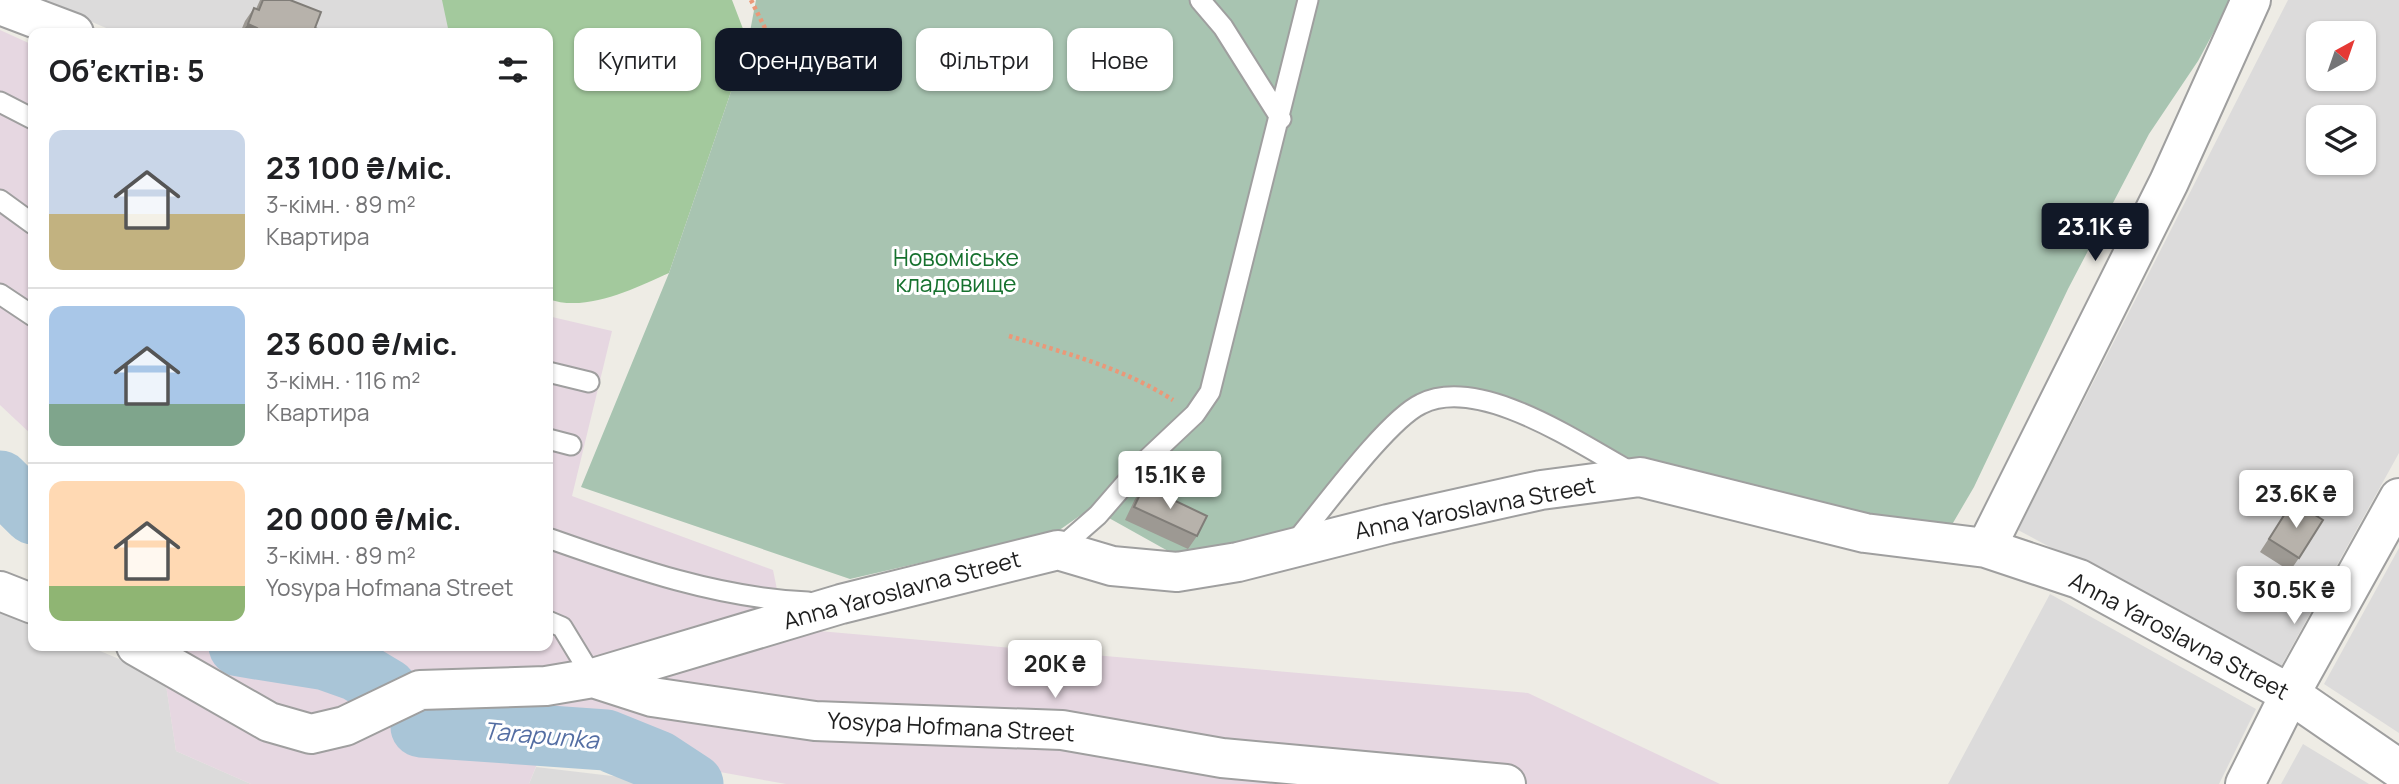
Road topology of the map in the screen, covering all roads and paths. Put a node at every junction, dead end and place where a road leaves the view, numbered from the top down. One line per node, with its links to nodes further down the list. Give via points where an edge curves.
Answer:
1 (751, 0): 7 (path)
2 (1200, 0): 10 (lane, via 1223,27)
3 (1308, 0): 10 (lane)
4 (2251, 0): 25 (street, via 2169,182)
5 (0, 5): 6 (street)
6 (61, 28)
7 (765, 28)
8 (0, 102): 9 (lane)
9 (28, 116)
10 (1281, 119): 18 (lane, via 1210,392)
11 (0, 200): 12 (lane)
12 (28, 220)
13 (0, 294): 14 (lane)
14 (28, 313)
15 (1009, 336): 18 (path, via 1096,361 1150,385)
16 (553, 373): 17 (lane)
17 (589, 382)
18 (1195, 414): 26 (lane)
19 (553, 440): 20 (lane)
20 (571, 445)
21 (1640, 477): 24 (street, Anna Yaroslavna Street, via 1541,490); 24 (lane, via 1527,416 1479,400 1435,398 1411,410 1386,434); 25 (street, Anna Yaroslavna Street, via 1865,533)
22 (2399, 499): 33 (street)
23 (553, 540): 29 (lane, via 698,587 767,600)
24 (1292, 547): 26 (street, Anna Yaroslavna Street, via 1177,572 1112,566)
25 (1986, 548): 33 (street, Anna Yaroslavna Street, via 2079,579)
26 (1058, 550): 29 (street, Anna Yaroslavna Street)
27 (0, 591): 28 (street)
28 (28, 602)
29 (841, 604): 32 (street, Anna Yaroslavna Street)
30 (553, 623): 32 (lane, via 562,627)
31 (145, 651): 32 (street, Yosypa Hofmana Street, via 269,722 311,734 345,726 419,690 546,686)
32 (593, 678): 35 (street, Yosypa Hofmana Street, via 652,697 815,721 1062,730 1222,758)
33 (2290, 695): 34 (street, Anna Yaroslavna Street); 36 (street)
34 (2399, 769)
35 (1506, 784)
36 (2245, 784)

